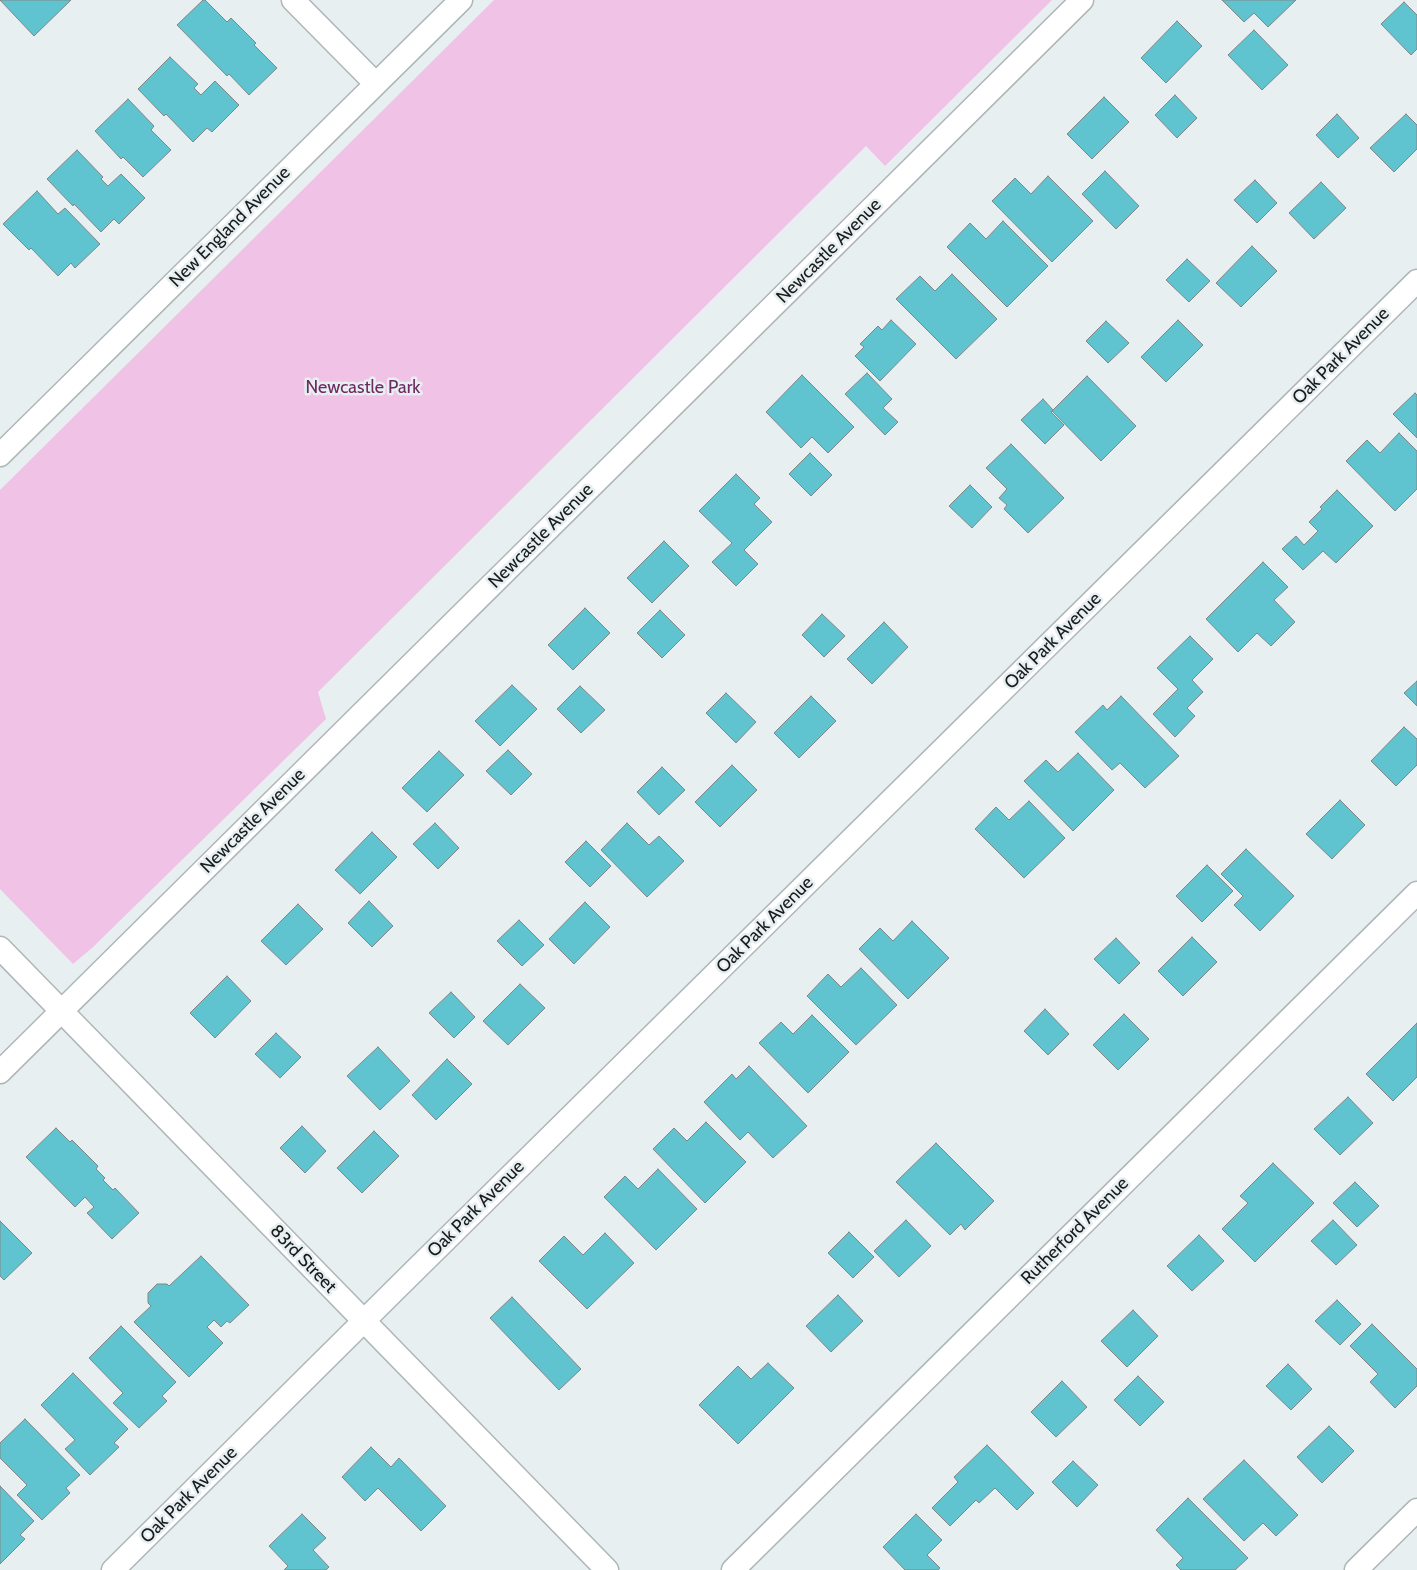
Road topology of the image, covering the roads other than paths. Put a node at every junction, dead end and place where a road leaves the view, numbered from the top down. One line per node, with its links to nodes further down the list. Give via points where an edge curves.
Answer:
1 (293, 0): 4 (street)
2 (461, 0): 4 (street, New England Avenue)
3 (1082, 0): 9 (street, Newcastle Avenue)
4 (376, 84): 6 (street, New England Avenue)
5 (1417, 281): 11 (street, Oak Park Avenue)
6 (0, 455)
7 (1417, 893): 15 (street, Rutherford Avenue)
8 (0, 948): 9 (street, 83rd Street)
9 (62, 1011): 10 (street, Newcastle Avenue); 11 (street, 83rd Street)
10 (0, 1072)
11 (363, 1321): 13 (street, Oak Park Avenue); 14 (street, 83rd Street)
12 (1417, 1510): 16 (street)
13 (114, 1570)
14 (607, 1570)
15 (732, 1570)
16 (1356, 1570)

